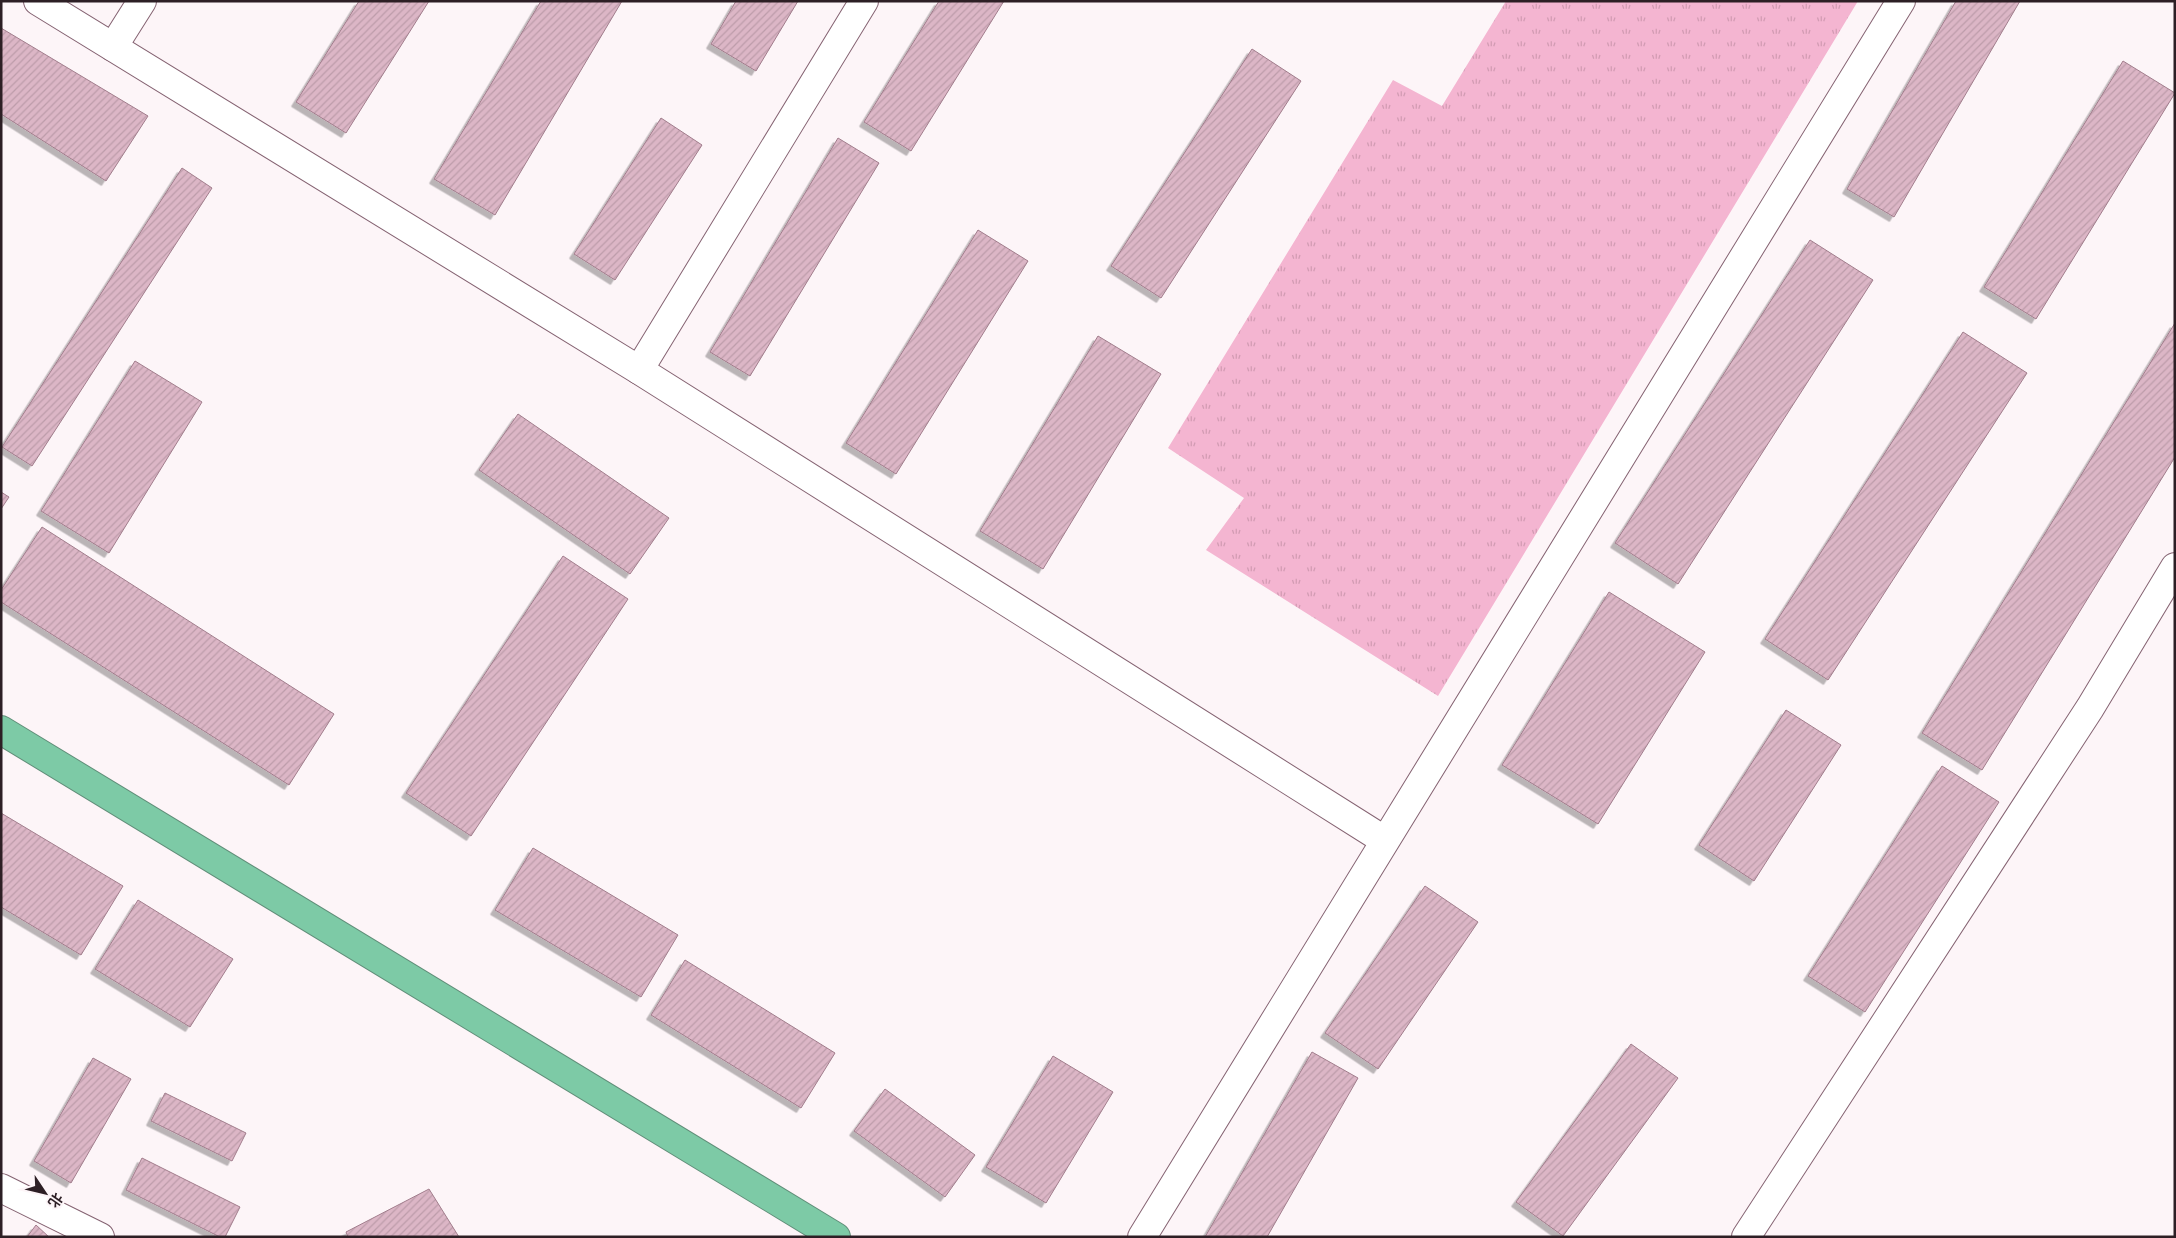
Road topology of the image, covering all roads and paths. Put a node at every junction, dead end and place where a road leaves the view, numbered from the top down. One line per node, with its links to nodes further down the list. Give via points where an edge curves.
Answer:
1 (38, 1): 5 (street)
2 (142, 1): 5 (street)
3 (864, 1): 6 (street)
4 (1901, 1): 9 (street)
5 (113, 47): 6 (street)
6 (639, 370): 9 (street)
7 (2175, 567): 14 (street, via 2090,708)
8 (1, 730): 12 (highway)
9 (1384, 840): 13 (street)
10 (1, 1188): 11 (street)
11 (100, 1237)
12 (836, 1237)
13 (1142, 1237)
14 (1746, 1237)

